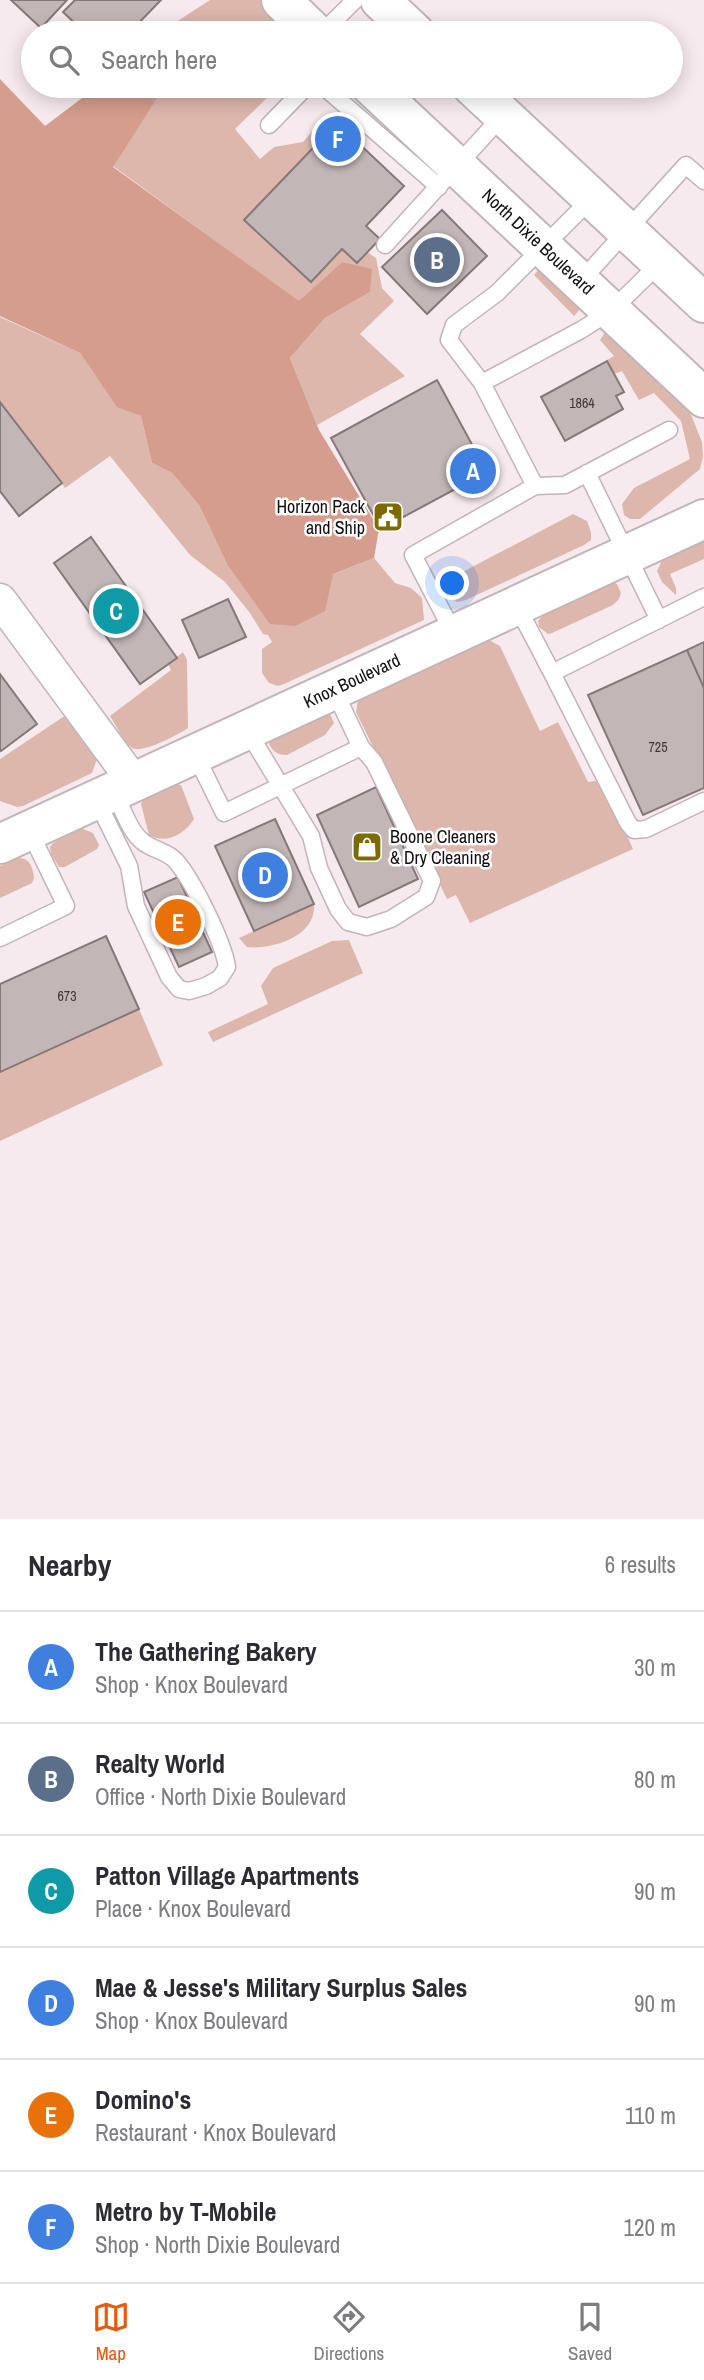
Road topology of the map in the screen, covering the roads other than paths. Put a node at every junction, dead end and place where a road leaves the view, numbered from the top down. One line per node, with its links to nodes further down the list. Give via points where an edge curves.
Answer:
1 (281, 0): 4 (main road)
2 (355, 0): 5 (lane)
3 (380, 0): 6 (main road)
4 (303, 21)
5 (334, 21)
6 (399, 21)
7 (295, 98): 11 (lane)
8 (361, 98): 12 (main road, North Dixie Boulevard)
9 (485, 98): 10 (main road)
10 (503, 115): 12 (lane); 14 (main road)
11 (269, 125)
12 (448, 176): 16 (lane); 17 (main road, North Dixie Boulevard)
13 (704, 181): 15 (lane, via 686,165)
14 (592, 198): 15 (main road); 17 (lane)
15 (627, 231): 18 (main road); 19 (lane)
16 (385, 245)
17 (543, 247): 19 (main road, North Dixie Boulevard); 22 (lane, via 497,293 454,325 449,340)
18 (661, 262): 20 (main road); 21 (lane)
19 (580, 282): 21 (main road, North Dixie Boulevard)
20 (704, 303)
21 (611, 311): 22 (lane); 23 (main road, North Dixie Boulevard)
22 (482, 383): 26 (lane)
23 (704, 398)
24 (669, 430): 25 (lane)
25 (587, 473): 26 (lane, via 565,485); 28 (lane)
26 (535, 486): 33 (lane, via 413,555)
27 (704, 519): 28 (main road, Knox Boulevard)
28 (628, 554): 31 (main road, Knox Boulevard); 32 (lane)
29 (704, 597): 32 (lane)
30 (0, 600): 40 (street)
31 (517, 605): 33 (main road, Knox Boulevard); 34 (lane)
32 (659, 620): 34 (lane)
33 (454, 634): 35 (main road, Knox Boulevard)
34 (552, 673): 41 (lane, via 634,830 646,829)
35 (334, 690): 36 (main road, Knox Boulevard); 37 (lane)
36 (247, 730): 38 (main road, Knox Boulevard); 39 (lane)
37 (361, 747): 39 (lane); 39 (lane, via 374,762 432,881 426,897 391,919 367,927 348,922 319,868 311,836)
38 (195, 754): 39 (lane, via 224,813); 40 (main road, Knox Boulevard)
39 (280, 786)
40 (115, 791): 40 (lane, via 136,906 169,978 179,989 206,986 227,967 224,950 189,878 173,858 141,840); 42 (main road, Knox Boulevard)
41 (704, 802)
42 (14, 837): 43 (lane, via 66,906)
43 (0, 938)

